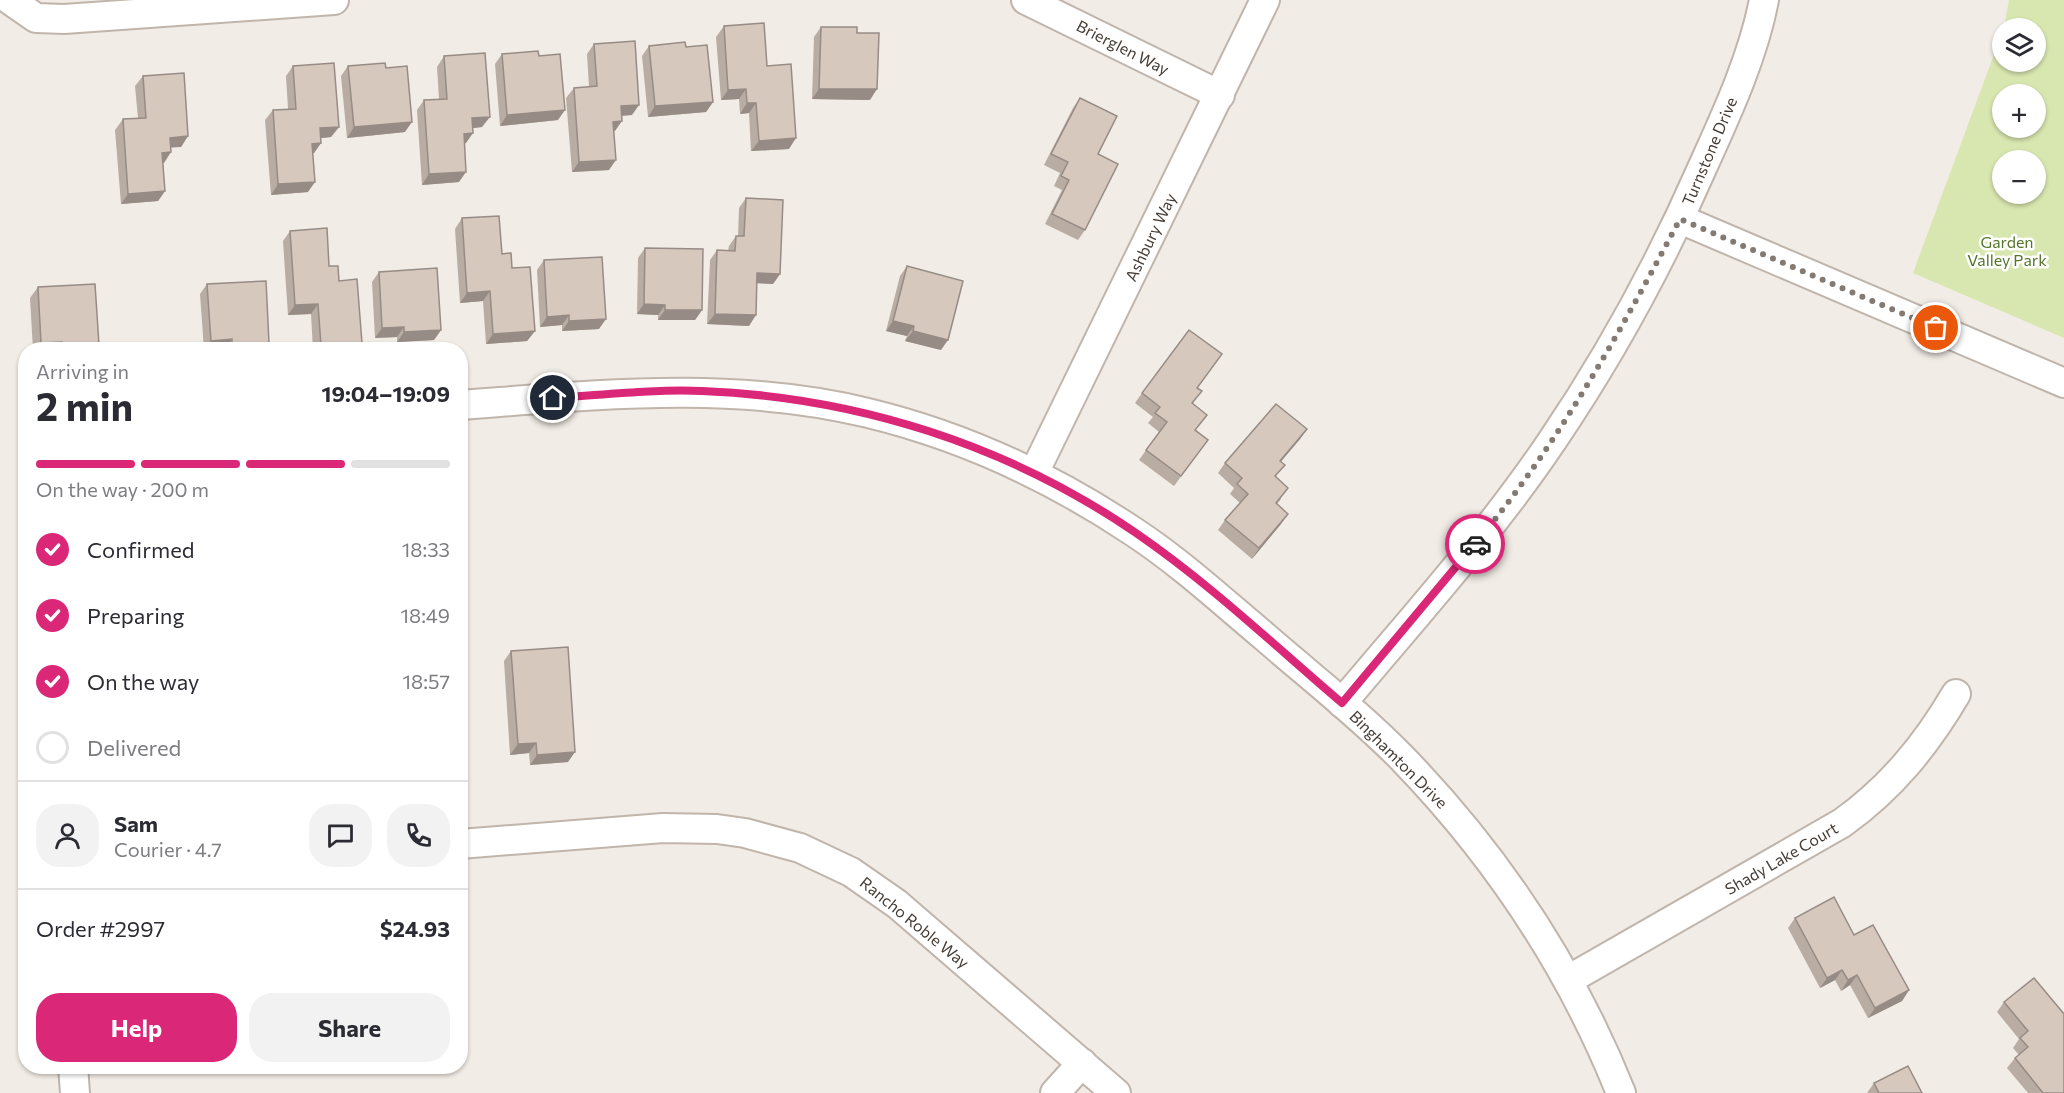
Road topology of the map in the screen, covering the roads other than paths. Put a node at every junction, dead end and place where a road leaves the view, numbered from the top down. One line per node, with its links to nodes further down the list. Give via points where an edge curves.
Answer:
1 (334, 0): 5 (street, via 64,19 36,18)
2 (1026, 0): 6 (street, Brierglen Way)
3 (1265, 0): 6 (street, Ashbury Way)
4 (1764, 0): 7 (street, Turnstone Drive, via 1719,132)
5 (12, 2)
6 (1220, 95): 10 (street, Ashbury Way)
7 (1680, 219): 8 (street); 12 (street, Turnstone Drive, via 1614,342 1552,441 1482,536)
8 (2064, 383)
9 (468, 404): 10 (street, Binghamton Drive, via 646,392 702,391 785,398 868,413 937,433)
10 (1034, 473): 12 (street, Binghamton Drive, via 1135,532)
11 (1956, 694): 14 (street, Shady Lake Court, via 1930,737 1868,804 1842,823)
12 (1342, 703): 14 (street, Binghamton Drive, via 1400,756 1448,808 1514,892)
13 (468, 843): 15 (street, Rancho Roble Way, via 663,828 746,833 800,848 851,872 897,904)
14 (1568, 980): 20 (street, Binghamton Drive)
15 (1082, 1063): 18 (street); 19 (street, Rancho Roble Way)
16 (74, 1074): 17 (street)
17 (75, 1093)
18 (1055, 1093)
19 (1116, 1093)
20 (1621, 1093)

